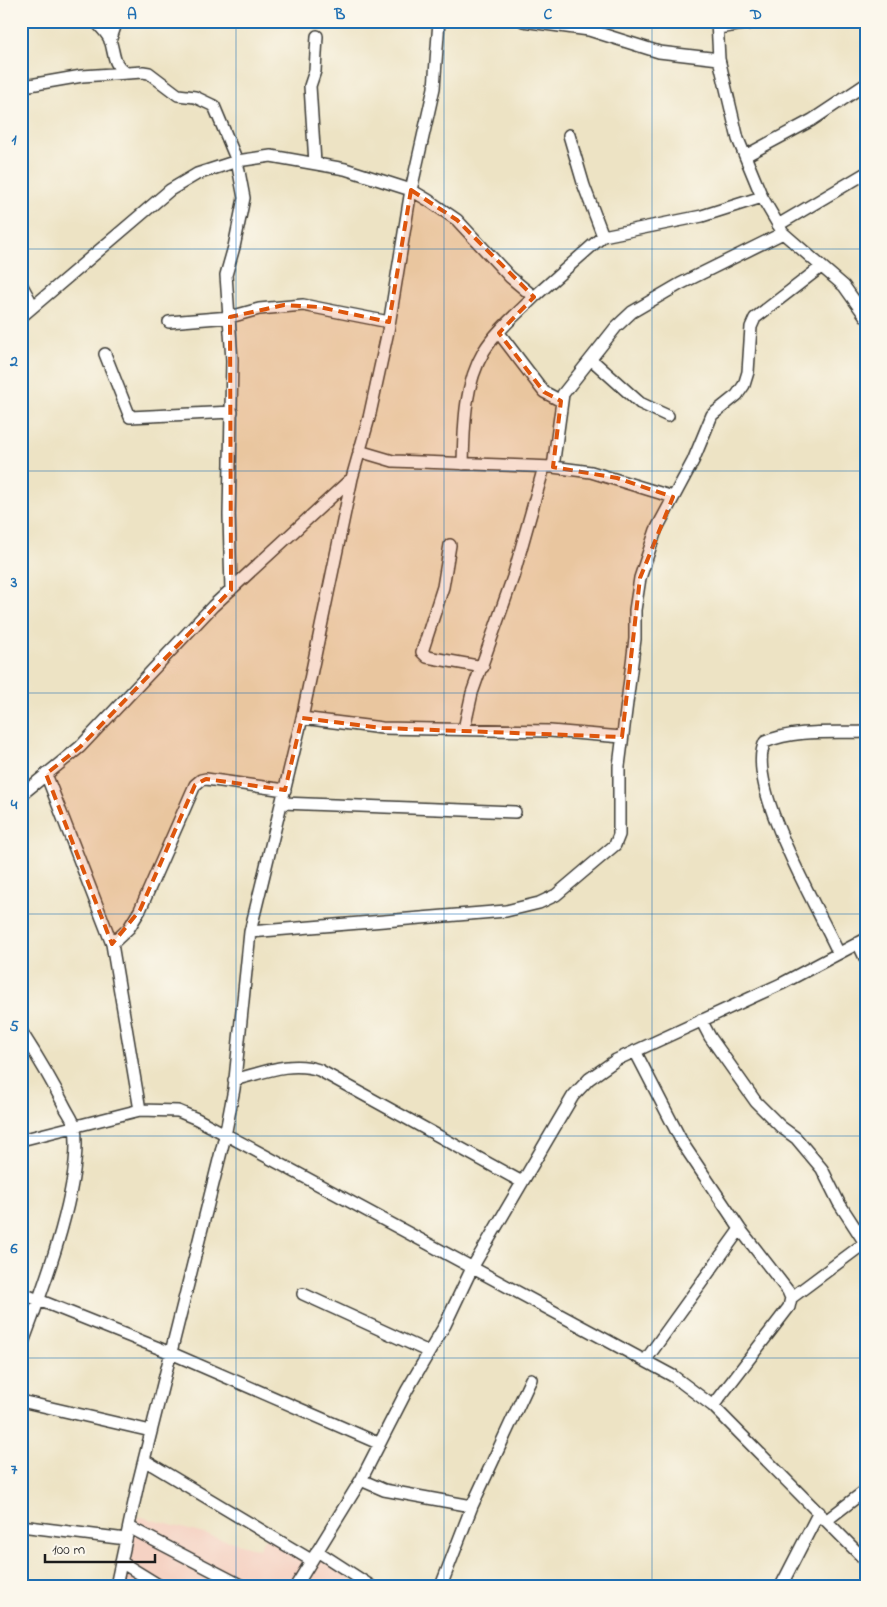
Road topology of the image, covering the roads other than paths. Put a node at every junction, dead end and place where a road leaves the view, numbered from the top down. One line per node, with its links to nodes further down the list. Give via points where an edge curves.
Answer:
1 (95, 21): 8 (street)
2 (117, 21): 8 (street)
3 (439, 21): 18 (street, via 434,88)
4 (523, 21): 9 (street, via 589,30 659,52)
5 (763, 21): 6 (street)
6 (717, 25): 9 (street)
7 (317, 36): 16 (street, via 310,86)
8 (110, 41): 10 (street, via 114,62)
9 (719, 59): 14 (street)
10 (125, 72): 11 (street); 15 (street, via 149,73 178,95 195,97 214,106)
11 (21, 84)
12 (866, 84): 14 (street, via 812,120)
13 (569, 135): 21 (street)
14 (744, 156): 19 (street)
15 (236, 161): 16 (street, via 271,156); 25 (street, via 197,174 170,190); 28 (street, via 244,198 226,275)
16 (315, 163): 18 (street)
17 (866, 173): 20 (street)
18 (410, 190): 24 (street, via 457,220 510,277); 30 (street)
19 (762, 197): 20 (street); 21 (street, via 702,216)
20 (781, 229): 22 (street); 33 (street, via 632,312 616,327)
21 (603, 236): 24 (street)
22 (821, 266): 26 (street, via 844,286); 41 (street, via 756,318 751,327 744,385 737,395 712,415 693,461)
23 (21, 284): 25 (street)
24 (534, 297): 31 (street)
25 (33, 306): 27 (street)
26 (866, 316)
27 (21, 317)
28 (230, 317): 29 (street); 30 (street, via 259,309 303,304); 35 (street)
29 (169, 322)
30 (389, 322): 37 (street)
31 (499, 334): 34 (street, via 544,392); 38 (street, via 485,350 474,372 465,418)
32 (105, 354): 35 (street, via 130,417)
33 (592, 360): 34 (street, via 570,383); 36 (street, via 640,403)
34 (561, 401): 39 (street, via 560,427)
35 (232, 412): 43 (street)
36 (668, 416)
37 (359, 451): 38 (street, via 393,461); 40 (street)
38 (463, 464): 39 (street)
39 (548, 467): 41 (street, via 617,478); 44 (street)
40 (352, 478): 43 (street); 45 (street)
41 (673, 496): 48 (street, via 656,530 640,578)
42 (450, 545): 44 (street, via 443,587 422,652 427,657)
43 (231, 590): 49 (street, via 80,747)
44 (482, 667): 46 (street)
45 (302, 718): 46 (street, via 382,728); 50 (street)
46 (464, 729): 48 (street)
47 (866, 732): 57 (street, via 777,737 765,742 760,751 762,775 784,841)
48 (622, 737): 54 (street, via 618,841 556,895 506,911)
49 (46, 774): 51 (street); 56 (street)
50 (285, 790): 52 (street); 56 (street, via 201,780 195,784 140,910 129,928)
51 (21, 795)
52 (282, 803): 53 (street); 54 (street)
53 (515, 812)
54 (250, 932): 62 (street)
55 (862, 941): 57 (street); 58 (street)
56 (112, 944): 63 (street)
57 (838, 952): 59 (street, via 781,984)
58 (866, 960)
59 (701, 1020): 61 (street); 69 (street, via 756,1102 780,1127 796,1138 822,1169 839,1203)
60 (21, 1031): 64 (street)
61 (636, 1051): 67 (street, via 603,1068 573,1096); 68 (street, via 683,1144)
62 (234, 1080): 65 (street); 67 (street, via 291,1065 306,1065)
63 (140, 1110): 64 (street); 65 (street, via 178,1111)
64 (75, 1126): 66 (street); 74 (street, via 75,1170)
65 (225, 1136): 70 (street); 77 (street)
66 (21, 1140)
67 (522, 1182): 70 (street)
68 (740, 1229): 73 (street, via 773,1270); 78 (street)
69 (866, 1242): 73 (street)
70 (472, 1268): 76 (street); 78 (street)
71 (21, 1293): 74 (street)
72 (303, 1294): 76 (street)
73 (790, 1298): 81 (street, via 789,1307)
74 (39, 1300): 75 (street); 77 (street)
75 (21, 1348)
76 (429, 1352): 83 (street)
77 (171, 1353): 82 (street); 83 (street)
78 (645, 1360): 81 (street, via 674,1376)
79 (531, 1379): 87 (street)
80 (21, 1402): 82 (street)
81 (713, 1406): 88 (street)
82 (151, 1430): 84 (street)
83 (378, 1443): 85 (street)
84 (144, 1460): 90 (street); 92 (street)
85 (361, 1480): 87 (street, via 384,1490); 92 (street)
86 (866, 1490): 88 (street)
87 (472, 1506): 100 (street)
88 (823, 1516): 93 (street); 101 (street)
89 (21, 1526): 91 (street)
90 (129, 1527): 91 (street); 97 (street)
91 (126, 1539): 94 (street)
92 (314, 1556): 98 (street); 99 (street)
93 (866, 1561)
94 (121, 1562): 95 (street); 96 (street)
95 (116, 1586)
96 (160, 1586)
97 (242, 1586)
98 (296, 1586)
99 (371, 1586)
100 (440, 1586)
101 (781, 1586)

